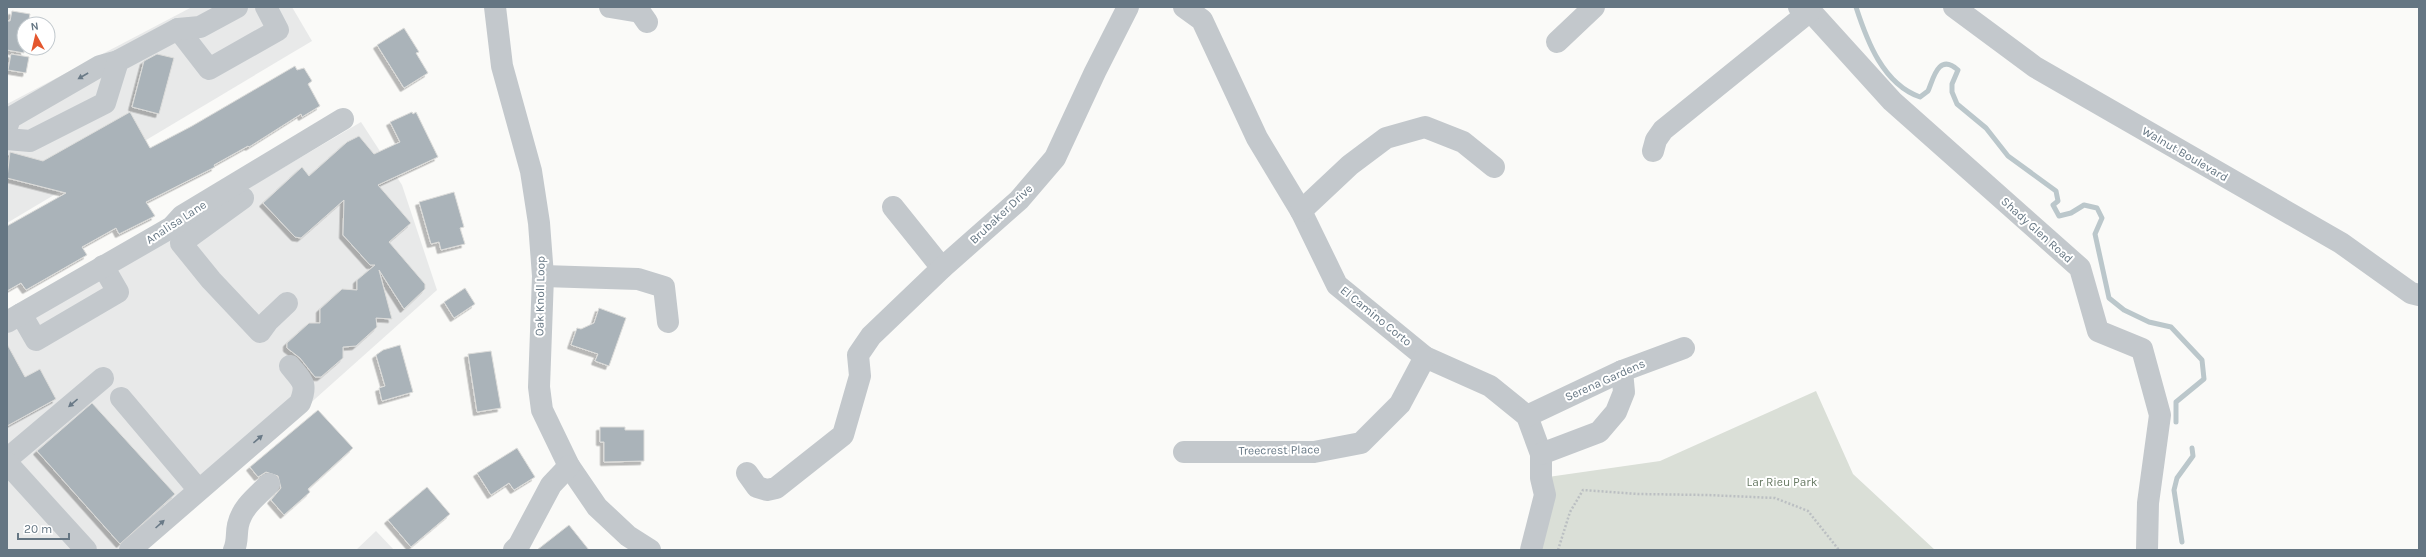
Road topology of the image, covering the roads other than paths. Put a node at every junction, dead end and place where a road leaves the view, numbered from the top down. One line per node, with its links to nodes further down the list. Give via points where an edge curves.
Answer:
1 (237, 7): 11 (street, via 200,28)
2 (266, 7): 11 (street, via 278,30 209,69)
3 (495, 7): 24 (street, Oak Knoll Loop, via 502,66 531,171 539,223)
4 (610, 7): 10 (street, via 640,12)
5 (1128, 7): 23 (street, Brubaker Drive, via 1055,158 1019,200)
6 (1594, 7): 12 (street)
7 (1954, 7): 25 (street, Walnut Boulevard, via 2035,67 2341,243 2411,293)
8 (1187, 8): 21 (street, El Camino Corto, via 1202,20 1257,138)
9 (1804, 10): 17 (street, via 1663,130 1656,140); 50 (street, Shady Glen Road, via 1814,15 1892,101 2080,268 2098,331 2142,349 2160,415 2148,503)
10 (647, 22)
11 (178, 29): 13 (street)
12 (1557, 42)
13 (118, 60): 15 (street, one-way to 15, via 100,66 10,118); 16 (street, via 106,103 30,141)
14 (343, 119): 22 (street, Analisa Lane, via 182,216 172,227)
15 (7, 127)
16 (7, 139)
17 (1653, 151)
18 (1494, 168): 21 (street, via 1463,142 1425,127 1386,138 1350,165)
19 (243, 198): 26 (street, via 181,243 211,280 260,332)
20 (893, 207): 23 (street)
21 (1301, 211): 30 (street, El Camino Corto, via 1337,285)
22 (103, 266): 27 (street, Analisa Lane); 27 (street, via 118,292 36,340)
23 (942, 268): 41 (street, Brubaker Drive, via 871,336 858,356 860,376 843,435 776,488 767,490 757,487)
24 (543, 276): 28 (street, via 638,279 664,287); 40 (street, Oak Knoll Loop, via 539,387 542,410)
25 (2419, 295)
26 (287, 303)
27 (14, 318)
28 (668, 322)
29 (1684, 348): 32 (street, Serena Gardens)
30 (1425, 356): 35 (street, El Camino Corto, via 1490,386); 36 (street, Treecrest Place, via 1400,404 1362,443 1314,452)
31 (290, 366): 43 (street, one-way to 31, via 300,403 305,390 302,381)
32 (1622, 371): 35 (street, Serena Gardens); 37 (street, via 1624,392 1616,412 1599,432)
33 (103, 378): 38 (street, one-way to 38)
34 (121, 398): 43 (street)
35 (1527, 416): 37 (street)
36 (1184, 452)
37 (1541, 454): 49 (street, via 1541,478 1545,495)
38 (7, 459)
39 (7, 463): 44 (street)
40 (569, 466): 47 (street, via 551,485); 48 (street, Oak Knoll Loop, via 597,507 628,536)
41 (747, 473)
42 (269, 484): 46 (street, via 246,506 238,526 238,542)
43 (198, 489): 45 (street, one-way to 43)
44 (86, 550)
45 (130, 550)
46 (234, 550)
47 (514, 550)
48 (650, 550)
49 (1531, 550)
50 (2147, 550)

